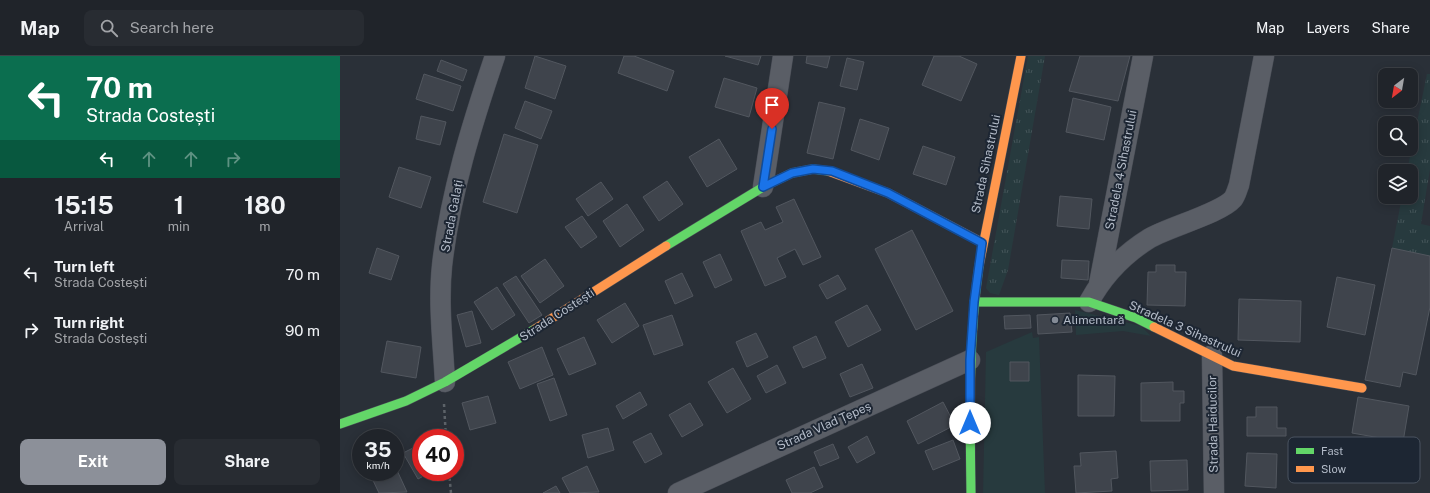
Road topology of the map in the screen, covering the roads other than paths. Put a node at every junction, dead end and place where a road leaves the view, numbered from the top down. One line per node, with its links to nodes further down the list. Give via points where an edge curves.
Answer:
1 (495, 56): 13 (street, Strada Galați, via 464,156 442,267 441,306)
2 (783, 56): 6 (street)
3 (1021, 56): 7 (street, Strada Sihastrului)
4 (1143, 56): 8 (street, Stradela 4 Sihastrului)
5 (1264, 56): 8 (street, via 1239,185 1232,200 1150,238 1124,258)
6 (763, 187): 7 (street, Strada Costești, via 792,173 813,169 832,171 888,193); 13 (street, Strada Costești, via 628,269 512,344)
7 (982, 243): 9 (street, Strada Sihastrului)
8 (1099, 284): 10 (street)
9 (974, 302): 10 (street, Stradela 3 Sihastrului); 12 (street, Strada Sihastrului)
10 (1089, 302): 11 (street, Stradela 3 Sihastrului, via 1136,318)
11 (1212, 355): 14 (street, Stradela 3 Sihastrului, via 1233,366); 18 (street, Strada Haiducilor)
12 (970, 360): 16 (street, Strada Vlad Țepeș); 17 (street, Strada Sihastrului)
13 (445, 382): 15 (street, Strada Costești, via 406,401)
14 (1362, 388)
15 (340, 424)
16 (678, 493)
17 (971, 493)
18 (1214, 493)

